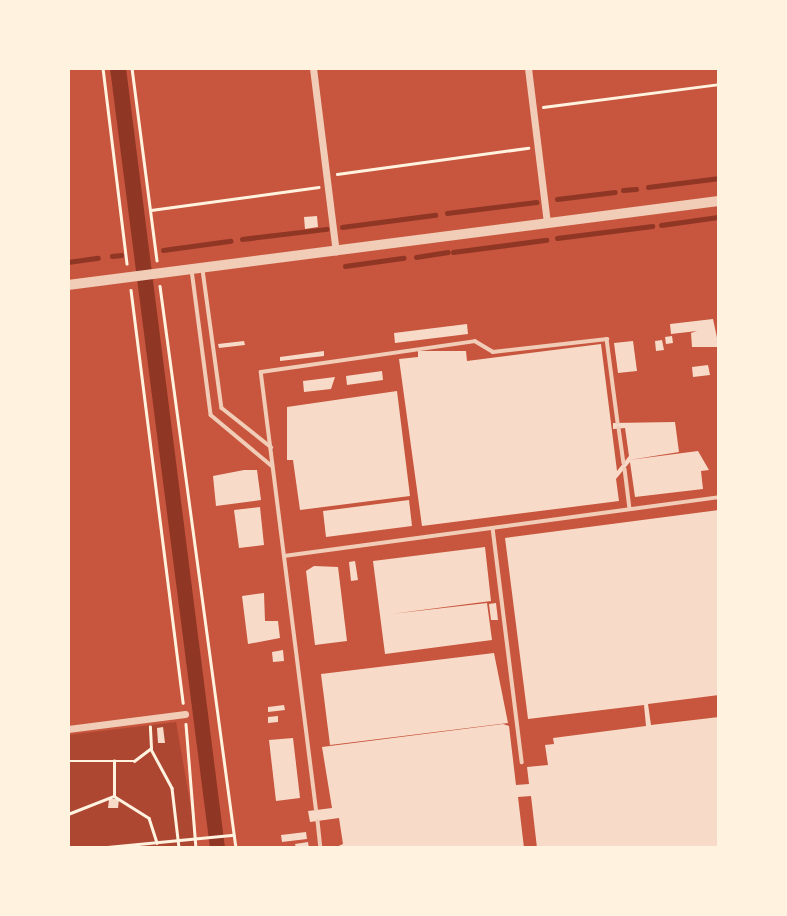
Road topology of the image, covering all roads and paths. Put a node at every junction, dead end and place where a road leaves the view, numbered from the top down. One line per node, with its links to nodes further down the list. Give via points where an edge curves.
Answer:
1 (103, 68): 15 (path)
2 (132, 68): 11 (path)
3 (313, 68): 8 (street)
4 (528, 68): 6 (street)
5 (719, 84): 6 (path)
6 (533, 108): 7 (street)
7 (538, 147): 8 (path); 12 (street)
8 (327, 175): 9 (street)
9 (328, 186): 11 (path); 13 (street)
10 (719, 201): 12 (street)
11 (151, 210): 14 (path)
12 (547, 223): 13 (street)
13 (336, 252): 16 (street)
14 (157, 260)
15 (127, 264)
16 (198, 269): 17 (street); 22 (lane, via 222,408); 24 (lane, via 211,415)
17 (68, 285)
18 (160, 286): 41 (path)
19 (131, 290): 30 (path)
20 (618, 422): 22 (lane, via 607,339 493,352 475,341 261,372)
21 (619, 428): 23 (lane)
22 (271, 447): 24 (lane)
23 (624, 463)
24 (273, 468): 29 (lane)
25 (625, 469): 27 (lane)
26 (719, 497): 27 (lane)
27 (630, 509): 28 (lane)
28 (493, 528): 29 (lane); 36 (lane)
29 (284, 556): 38 (lane)
30 (185, 714): 31 (street); 42 (path, via 197,804)
31 (149, 719): 32 (street); 33 (path)
32 (68, 729)
33 (151, 748): 34 (path, via 134,761); 43 (path, via 172,788)
34 (114, 760): 35 (path); 37 (path)
35 (68, 761)
36 (522, 762)
37 (114, 796): 39 (path); 44 (path, via 149,818)
38 (317, 810)
39 (68, 814)
40 (318, 821): 49 (lane)
41 (234, 835): 42 (path); 48 (path)
42 (191, 837): 43 (path); 47 (path)
43 (178, 841): 44 (path); 46 (path)
44 (157, 843): 45 (path)
45 (97, 848)
46 (179, 848)
47 (195, 848)
48 (236, 848)
49 (321, 848)

